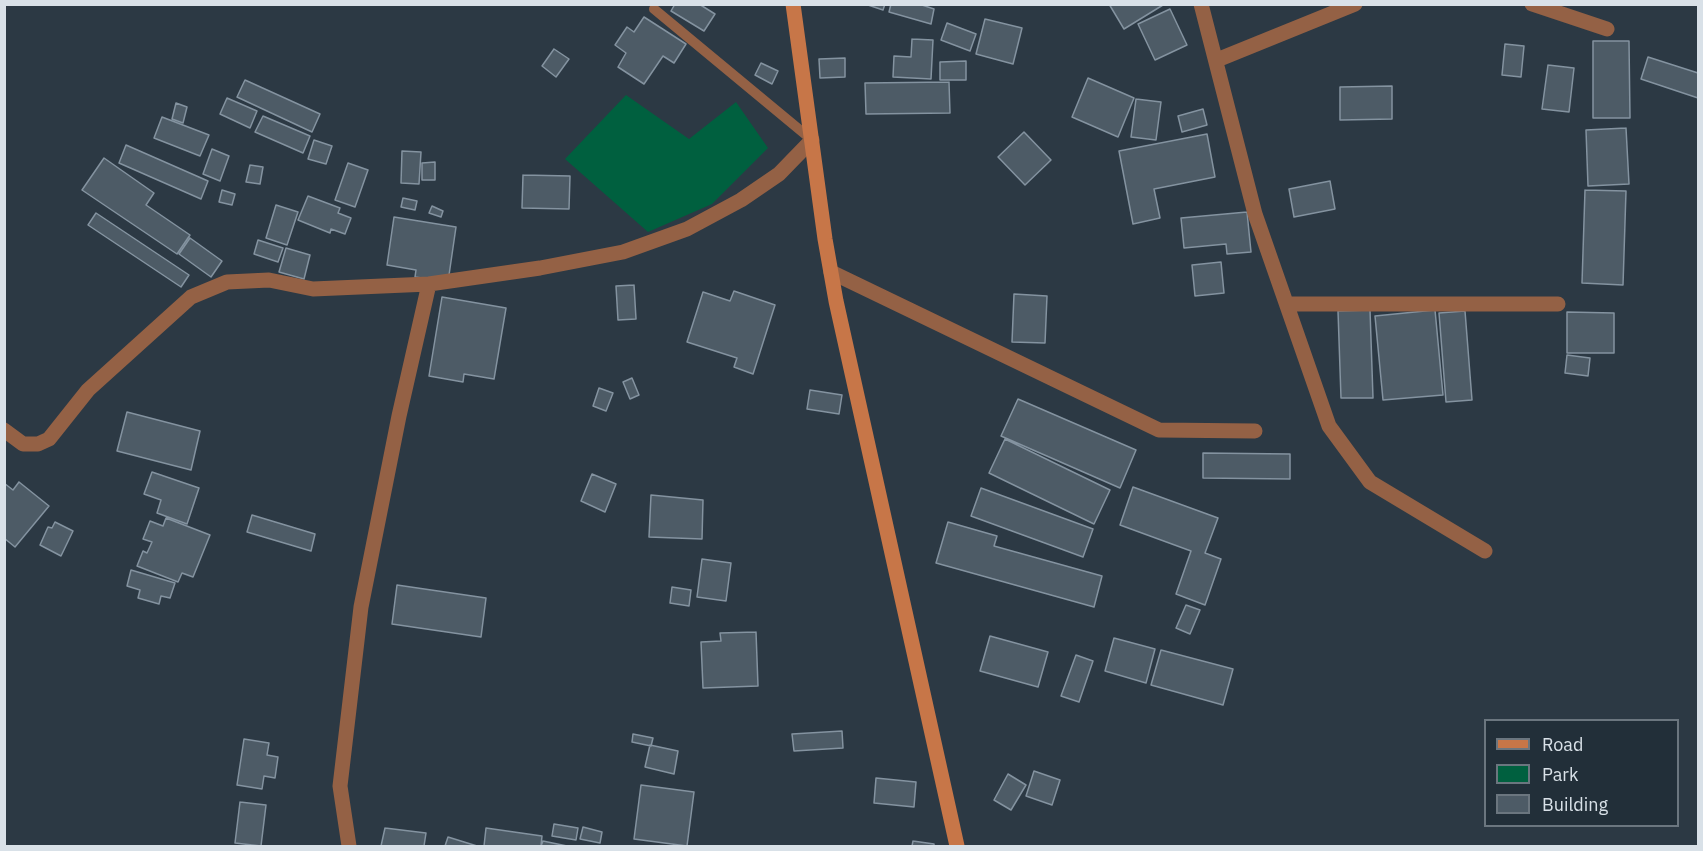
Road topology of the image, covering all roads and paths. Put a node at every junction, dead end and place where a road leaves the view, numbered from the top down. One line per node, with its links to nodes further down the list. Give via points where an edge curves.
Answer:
1 (793, 4): 8 (street)
2 (1201, 4): 7 (street)
3 (1355, 4): 7 (street)
4 (1532, 4): 6 (street)
5 (654, 9): 8 (lane)
6 (1607, 29)
7 (1217, 60): 11 (street, via 1255,214)
8 (812, 140): 9 (street); 10 (street, via 779,174 687,229 623,252)
9 (831, 272): 14 (street, via 1159,430); 17 (street)
10 (429, 284): 13 (street, via 313,289 269,280 227,282 192,297 88,390 49,439 23,444); 16 (street, via 361,607 340,786)
11 (1287, 304): 12 (street); 15 (street, via 1329,426 1370,482)
12 (1558, 304)
13 (4, 430)
14 (1255, 431)
15 (1485, 551)
16 (349, 846)
17 (957, 846)

